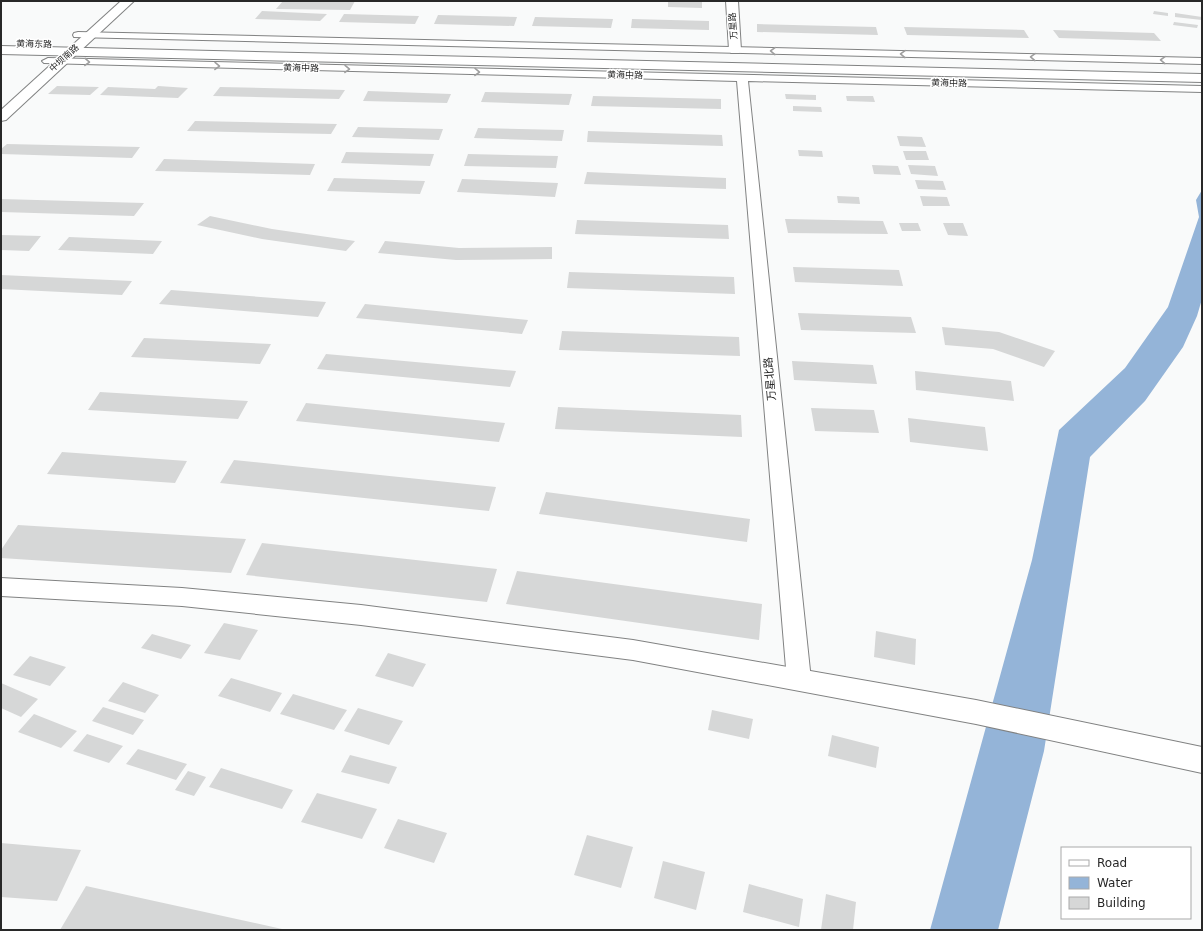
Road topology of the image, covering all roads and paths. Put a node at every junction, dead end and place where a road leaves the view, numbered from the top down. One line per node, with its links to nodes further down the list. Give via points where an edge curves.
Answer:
1 (116, 1): 7 (street, 中坝南路)
2 (128, 1): 7 (street, 中坝南路)
3 (732, 1): 8 (street, 万星路)
4 (1, 44): 7 (street, 黄海东路)
5 (281, 45): 7 (street, 黄海中路); 8 (street, 黄海中路); 11 (street, 黄海中路)
6 (1, 50): 7 (street, 黄海东路)
7 (66, 50): 10 (street, 黄海中路, one-way to 10); 16 (street, 中坝南路); 17 (street, 中坝南路)
8 (735, 50): 11 (street, 黄海中路, one-way to 8)
9 (1201, 64): 11 (street, 黄海中路, one-way to 11)
10 (450, 66): 11 (street, 黄海中路); 12 (street, 黄海中路, one-way to 12)
11 (876, 67): 12 (street, 黄海中路); 14 (street, 黄海中路)
12 (742, 78): 19 (street, 万星北路)
13 (1202, 78): 14 (street, 黄海中路)
14 (1131, 82): 15 (street, 黄海中路)
15 (1202, 89)
16 (1, 104)
17 (1, 117)
18 (1, 587): 19 (street, via 182,597 361,615 633,650)
19 (798, 680): 20 (street, via 976,712)
20 (1202, 760)

